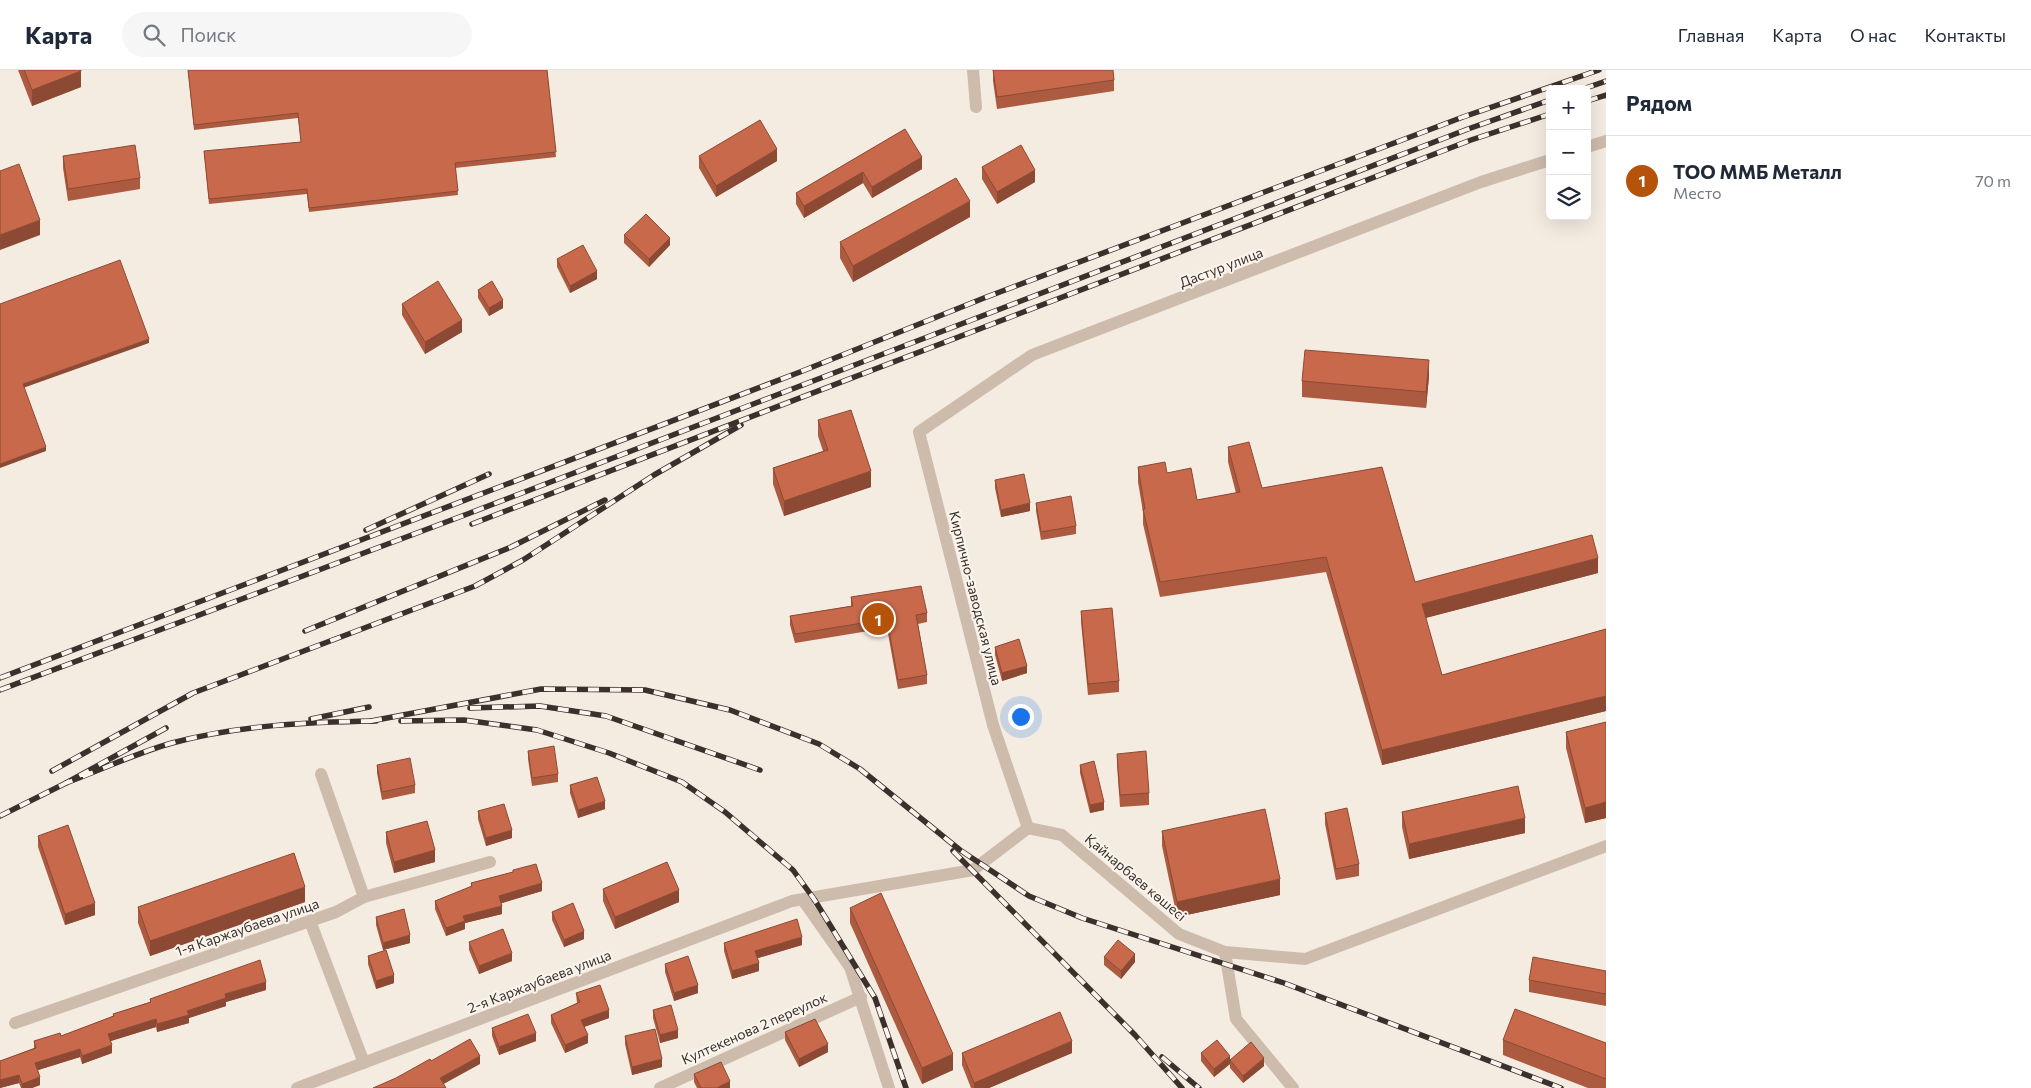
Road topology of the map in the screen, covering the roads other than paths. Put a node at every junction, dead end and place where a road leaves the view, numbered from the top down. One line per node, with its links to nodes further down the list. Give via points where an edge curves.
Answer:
1 (973, 70): 2 (street)
2 (976, 107)
3 (1606, 141): 4 (street)
4 (1591, 147)
5 (1546, 161): 6 (street, Дастур улица, via 1482,182 1032,355)
6 (918, 432): 8 (street, Кирпично-заводская улица, via 993,725)
7 (321, 774): 11 (street)
8 (1028, 828): 12 (street, via 973,870); 14 (street, Қайнарбаев көшесі, via 1062,835 1179,934)
9 (1606, 846): 14 (street, Қайнарбаев көшесі, via 1305,958)
10 (490, 862): 11 (street, 1-я Каржаубаева улица)
11 (364, 897): 13 (street, 1-я Каржаубаева улица)
12 (798, 901): 15 (street, via 817,918 850,967); 17 (street, 2-я Каржаубаева улица)
13 (310, 921): 16 (street, 1-я Каржаубаева улица); 17 (street)
14 (1225, 952): 21 (street, via 1236,1019)
15 (861, 997): 19 (street, Култекенова 2 переулок); 20 (street)
16 (15, 1023)
17 (364, 1063): 18 (street, 2-я Каржаубаева улица)
18 (297, 1088)
19 (660, 1088)
20 (889, 1088)
21 (1294, 1088)

